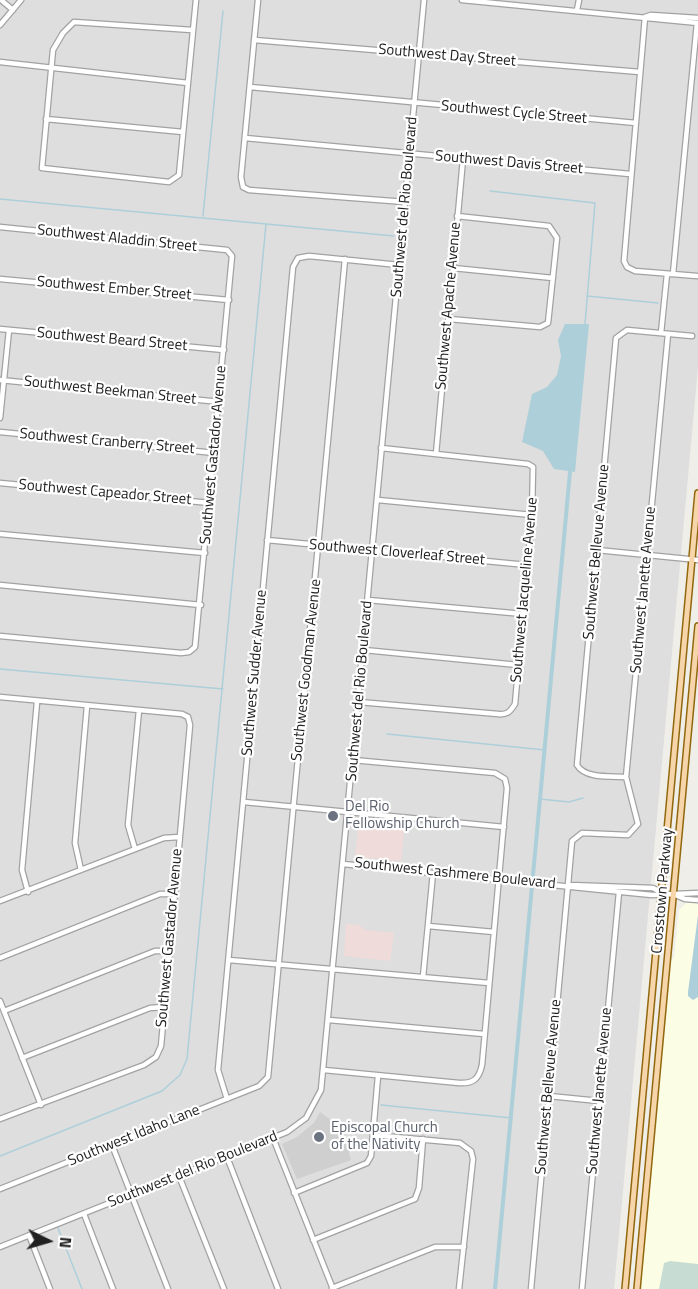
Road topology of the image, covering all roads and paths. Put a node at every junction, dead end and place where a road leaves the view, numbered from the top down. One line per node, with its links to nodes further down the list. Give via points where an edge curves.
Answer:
1 (1, 0): 10 (street)
2 (21, 0): 10 (street)
3 (196, 0): 15 (street)
4 (258, 0): 16 (street)
5 (424, 0): 17 (street, Southwest del Rio Boulevard)
6 (462, 0): 8 (street)
7 (579, 0): 11 (street)
8 (478, 1): 9 (street)
9 (528, 3): 11 (street)
10 (13, 10): 14 (street)
11 (577, 10): 12 (street)
12 (645, 17): 13 (street); 20 (street)
13 (698, 21): 38 (street)
14 (0, 25)
15 (192, 30): 19 (street, via 74,22 53,50); 21 (street)
16 (254, 40): 17 (street, Southwest Day Street); 22 (street)
17 (418, 54): 20 (street, Southwest Day Street); 23 (street, Southwest del Rio Boulevard)
18 (0, 62): 19 (street)
19 (50, 68): 21 (street); 24 (street)
20 (640, 72): 25 (street)
21 (188, 83): 26 (street)
22 (250, 87): 23 (street, Southwest Cycle Street); 27 (street)
23 (414, 104): 25 (street, Southwest Cycle Street); 28 (street, Southwest del Rio Boulevard)
24 (46, 119): 26 (street); 26 (street, via 42,168 169,182 179,175)
25 (636, 123): 30 (street)
26 (183, 132)
27 (245, 138): 28 (street, Southwest Davis Street); 31 (street, via 242,177 243,187 249,190)
28 (410, 153): 29 (street, Southwest Davis Street); 31 (street, Southwest del Rio Boulevard)
29 (463, 159): 30 (street, Southwest Davis Street); 32 (street, Southwest Apache Avenue)
30 (630, 174): 38 (street, via 623,257 627,267)
31 (405, 202): 36 (street, Southwest del Rio Boulevard)
32 (457, 216): 37 (street, Southwest Apache Avenue); 40 (street, via 549,226 557,238)
33 (0, 227): 34 (street, Southwest Aladdin Street, via 227,250)
34 (232, 256): 42 (street, Southwest Gastador Avenue)
35 (345, 259): 36 (street); 63 (street, Southwest Sudder Avenue, via 309,256 298,258 293,267); 64 (street, Southwest Goodman Avenue)
36 (399, 265): 54 (street, Southwest del Rio Boulevard)
37 (453, 268): 40 (street); 43 (street, Southwest Apache Avenue)
38 (670, 274): 39 (street); 46 (street)
39 (697, 276)
40 (553, 278): 43 (street, via 548,323 540,327)
41 (0, 279): 42 (street, Southwest Ember Street)
42 (229, 300): 49 (street, Southwest Gastador Avenue)
43 (449, 319): 56 (street, Southwest Apache Avenue)
44 (0, 329): 45 (street, Southwest Beard Street)
45 (9, 330): 49 (street, Southwest Beard Street); 50 (street)
46 (661, 333): 47 (street); 66 (street, Southwest Bellevue Avenue, via 627,330 616,339)
47 (668, 334): 48 (street); 68 (street, Southwest Janette Avenue)
48 (692, 336)
49 (224, 350): 51 (street, Southwest Gastador Avenue)
50 (2, 380): 51 (street, Southwest Beekman Street); 52 (street)
51 (220, 402): 55 (street, Southwest Gastador Avenue)
52 (0, 418)
53 (0, 432): 55 (street, Southwest Cranberry Street)
54 (381, 448): 56 (street); 59 (street, Southwest del Rio Boulevard)
55 (215, 453): 60 (street, Southwest Gastador Avenue)
56 (436, 454): 61 (street, Southwest Jacqueline Avenue, via 533,467)
57 (0, 483): 60 (street, Southwest Capeador Street)
58 (698, 493): 69 (main road, Crosstown Parkway)
59 (378, 500): 61 (street); 65 (street, Southwest del Rio Boulevard)
60 (210, 503): 67 (street, Southwest Gastador Avenue)
61 (532, 515): 70 (street, Southwest Jacqueline Avenue)
62 (0, 534): 67 (street)
63 (267, 540): 64 (street, Southwest Cloverleaf Street); 86 (street, Southwest Sudder Avenue)
64 (319, 546): 65 (street, Southwest Cloverleaf Street); 87 (street, Southwest Goodman Avenue)
65 (373, 549): 70 (street, Southwest Cloverleaf Street); 72 (street, Southwest del Rio Boulevard)
66 (597, 550): 68 (street); 85 (street, Southwest Bellevue Avenue, via 577,765 580,770)
67 (205, 553): 73 (street, Southwest Gastador Avenue)
68 (647, 556): 69 (street); 85 (street, Southwest Janette Avenue)
69 (695, 560): 102 (main road, Crosstown Parkway)
70 (527, 565): 74 (street, Southwest Jacqueline Avenue)
71 (0, 585): 73 (street)
72 (368, 600): 74 (street); 77 (street, Southwest del Rio Boulevard)
73 (201, 605): 76 (street, Southwest Gastador Avenue, via 197,643 191,651 181,653)
74 (522, 614): 78 (street, Southwest Jacqueline Avenue)
75 (698, 626): 103 (main road, Crosstown Parkway)
76 (0, 636)
77 (364, 650): 78 (street); 81 (street, Southwest del Rio Boulevard)
78 (518, 665): 81 (street, Southwest Jacqueline Avenue, via 515,704 505,715)
79 (0, 698): 80 (street)
80 (37, 702): 82 (street); 98 (street, via 22,870)
81 (359, 702): 84 (street, Southwest del Rio Boulevard)
82 (87, 706): 83 (street); 94 (street, via 75,843)
83 (139, 710): 91 (street, Southwest Gastador Avenue, via 188,717); 92 (street, via 128,825)
84 (353, 760): 88 (street, Southwest del Rio Boulevard); 89 (street, via 495,773 504,777 507,788)
85 (626, 777): 90 (street, Southwest Janette Avenue, via 638,824)
86 (244, 802): 87 (street); 110 (street, Southwest Sudder Avenue)
87 (293, 807): 88 (street); 111 (street, Southwest Goodman Avenue)
88 (348, 812): 89 (street); 93 (street, Southwest del Rio Boulevard)
89 (504, 827): 96 (street)
90 (622, 836): 97 (street, Southwest Bellevue Avenue, via 576,836 572,841)
91 (179, 837): 92 (street); 101 (street, Southwest Gastador Avenue)
92 (135, 849): 94 (street)
93 (343, 864): 95 (street, Southwest Cashmere Boulevard); 112 (street, Southwest del Rio Boulevard)
94 (81, 870): 98 (street)
95 (433, 873): 96 (street, Southwest Cashmere Boulevard); 106 (street)
96 (499, 879): 97 (street, Southwest Cashmere Boulevard); 107 (street)
97 (567, 885): 99 (street, Southwest Cashmere Boulevard); 102 (street, Southwest Cashmere Boulevard, via 652,888); 124 (street, Southwest Bellevue Avenue)
98 (28, 892): 105 (street)
99 (618, 892): 102 (street, Southwest Cashmere Boulevard); 126 (street, Southwest Janette Avenue)
100 (698, 893): 103 (street, Southwest Cashmere Boulevard)
101 (174, 894): 108 (street, Southwest Gastador Avenue); 109 (street, via 160,894)
102 (663, 894): 103 (street, Southwest Cashmere Boulevard); 152 (main road, Crosstown Parkway)
103 (675, 895): 104 (street, Southwest Cashmere Boulevard); 153 (main road, Crosstown Parkway)
104 (698, 900)
105 (0, 901)
106 (428, 926): 107 (street); 113 (street)
107 (494, 932): 114 (street)
108 (169, 951): 116 (street, Southwest Gastador Avenue); 117 (street, via 155,951)
109 (0, 958)
110 (229, 960): 111 (street); 125 (street, Southwest Sudder Avenue, via 218,1073)
111 (280, 964): 112 (street); 123 (street, Southwest Goodman Avenue)
112 (334, 969): 113 (street); 118 (street, Southwest del Rio Boulevard)
113 (423, 977): 114 (street)
114 (489, 983): 119 (street)
115 (0, 1001): 117 (street)
116 (163, 1007): 120 (street, via 150,1008); 127 (street, Southwest Gastador Avenue, via 161,1046 156,1057)
117 (4, 1011): 120 (street)
118 (329, 1020): 119 (street); 121 (street, Southwest del Rio Boulevard)
119 (484, 1034): 122 (street, via 482,1065 476,1079 464,1084)
120 (22, 1058): 127 (street)
121 (324, 1070): 122 (street); 130 (street, Southwest del Rio Boulevard, via 312,1110 297,1126)
122 (378, 1076): 129 (street)
123 (267, 1079): 125 (street, Southwest Idaho Lane, via 260,1086)
124 (549, 1096): 126 (street); 150 (street, Southwest Bellevue Avenue)
125 (227, 1098): 132 (street, Southwest Idaho Lane)
126 (599, 1101): 151 (street, Southwest Janette Avenue)
127 (41, 1105): 128 (street)
128 (0, 1119)
129 (373, 1135): 131 (street); 136 (street, via 371,1156 365,1165)
130 (273, 1138): 133 (street, Southwest del Rio Boulevard); 136 (street)
131 (423, 1139): 140 (street, via 419,1188 412,1201); 142 (street, via 468,1146 472,1159)
132 (112, 1145): 135 (street, Southwest Idaho Lane); 137 (street)
133 (226, 1157): 134 (street, Southwest del Rio Boulevard); 147 (street)
134 (178, 1176): 137 (street, Southwest del Rio Boulevard); 146 (street)
135 (0, 1189)
136 (294, 1193): 140 (street)
137 (131, 1196): 138 (street, Southwest del Rio Boulevard); 145 (street)
138 (84, 1214): 139 (street, Southwest del Rio Boulevard); 144 (street)
139 (29, 1235): 141 (street, Southwest del Rio Boulevard); 143 (street)
140 (313, 1240): 148 (street)
141 (0, 1247)
142 (464, 1247): 148 (street, via 435,1247); 149 (street)
143 (50, 1289)
144 (114, 1289)
145 (168, 1289)
146 (224, 1289)
147 (278, 1289)
148 (333, 1289)
149 (459, 1289)
150 (531, 1289)
151 (582, 1289)
152 (626, 1289)
153 (638, 1289)

